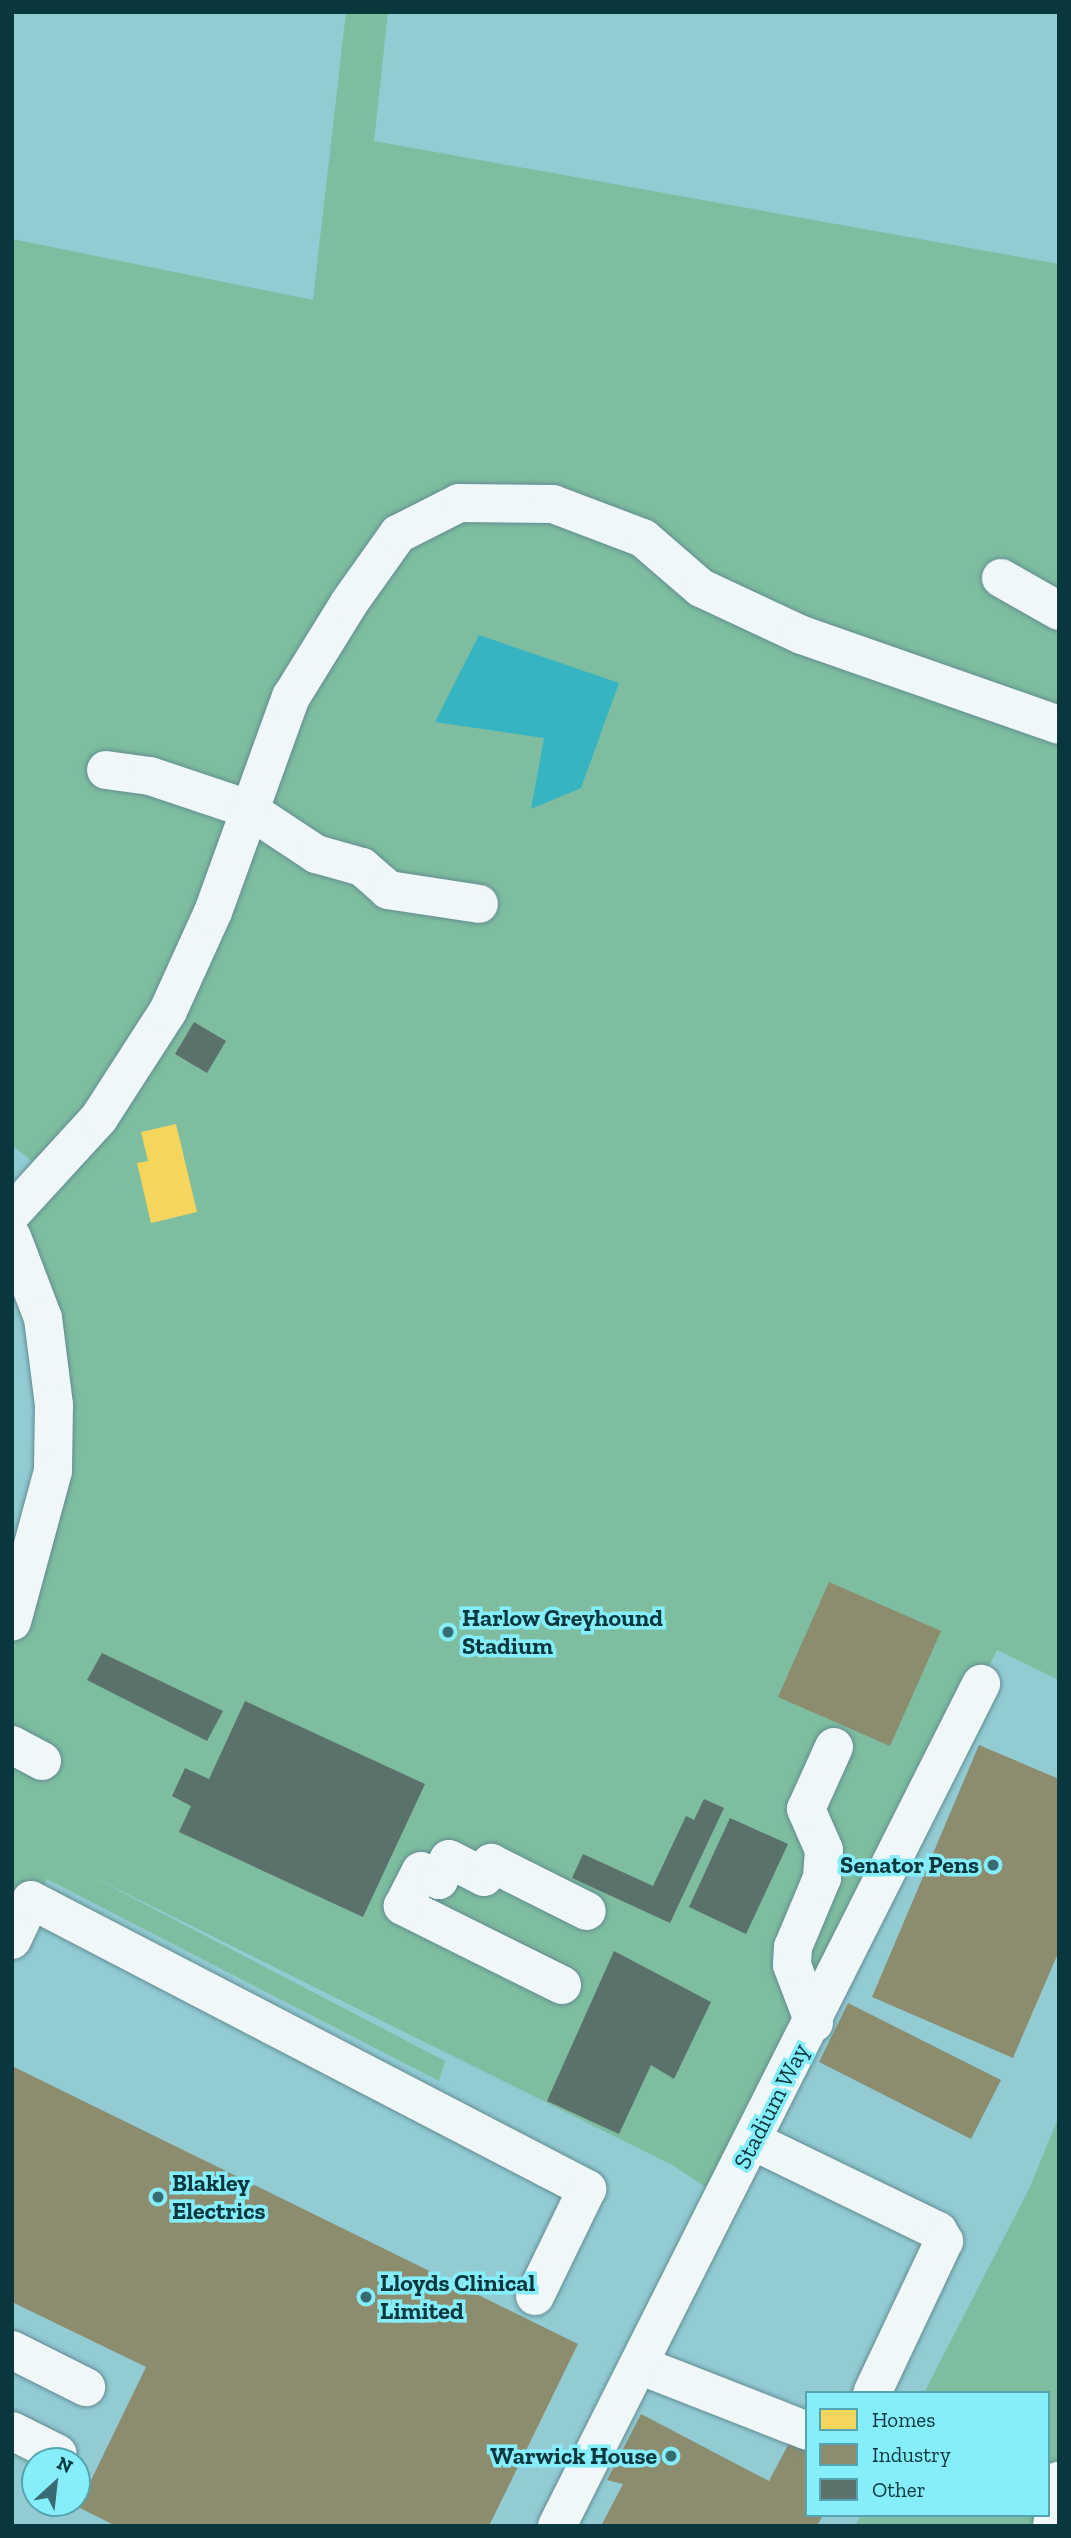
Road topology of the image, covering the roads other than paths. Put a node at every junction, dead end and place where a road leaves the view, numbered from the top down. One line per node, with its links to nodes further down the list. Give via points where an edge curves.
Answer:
1 (1000, 578): 2 (street)
2 (1059, 611)
3 (1059, 725): 5 (street, via 802,635 701,588 643,538 566,509 459,503 398,534 349,603 291,697)
4 (106, 770): 5 (street, via 150,776)
5 (248, 809): 6 (street, via 316,854 362,867 388,890); 7 (street, via 213,912 168,1012 99,1118)
6 (479, 904)
7 (12, 1213)
8 (12, 1237): 9 (street, via 43,1318 54,1405 53,1471)
9 (12, 1622)
10 (981, 1684): 15 (street, Stadium Way)
11 (834, 1747): 15 (street, via 806,1809 824,1850 822,1878 793,1948 792,1965)
12 (587, 1911): 14 (street, via 491,1863 484,1877 449,1859 439,1880 421,1871 403,1906)
13 (12, 1940): 17 (street, via 31,1900 587,2189)
14 (562, 1985)
15 (814, 2023): 16 (street, Stadium Way)
16 (753, 2141): 19 (street, Stadium Way); 21 (street, via 938,2231 944,2241)
17 (535, 2296)
18 (12, 2350): 20 (street)
19 (639, 2365): 22 (street); 25 (street, Stadium Way)
20 (86, 2387)
21 (873, 2391)
22 (805, 2430)
23 (12, 2431): 24 (street)
24 (43, 2447)
25 (556, 2526)

